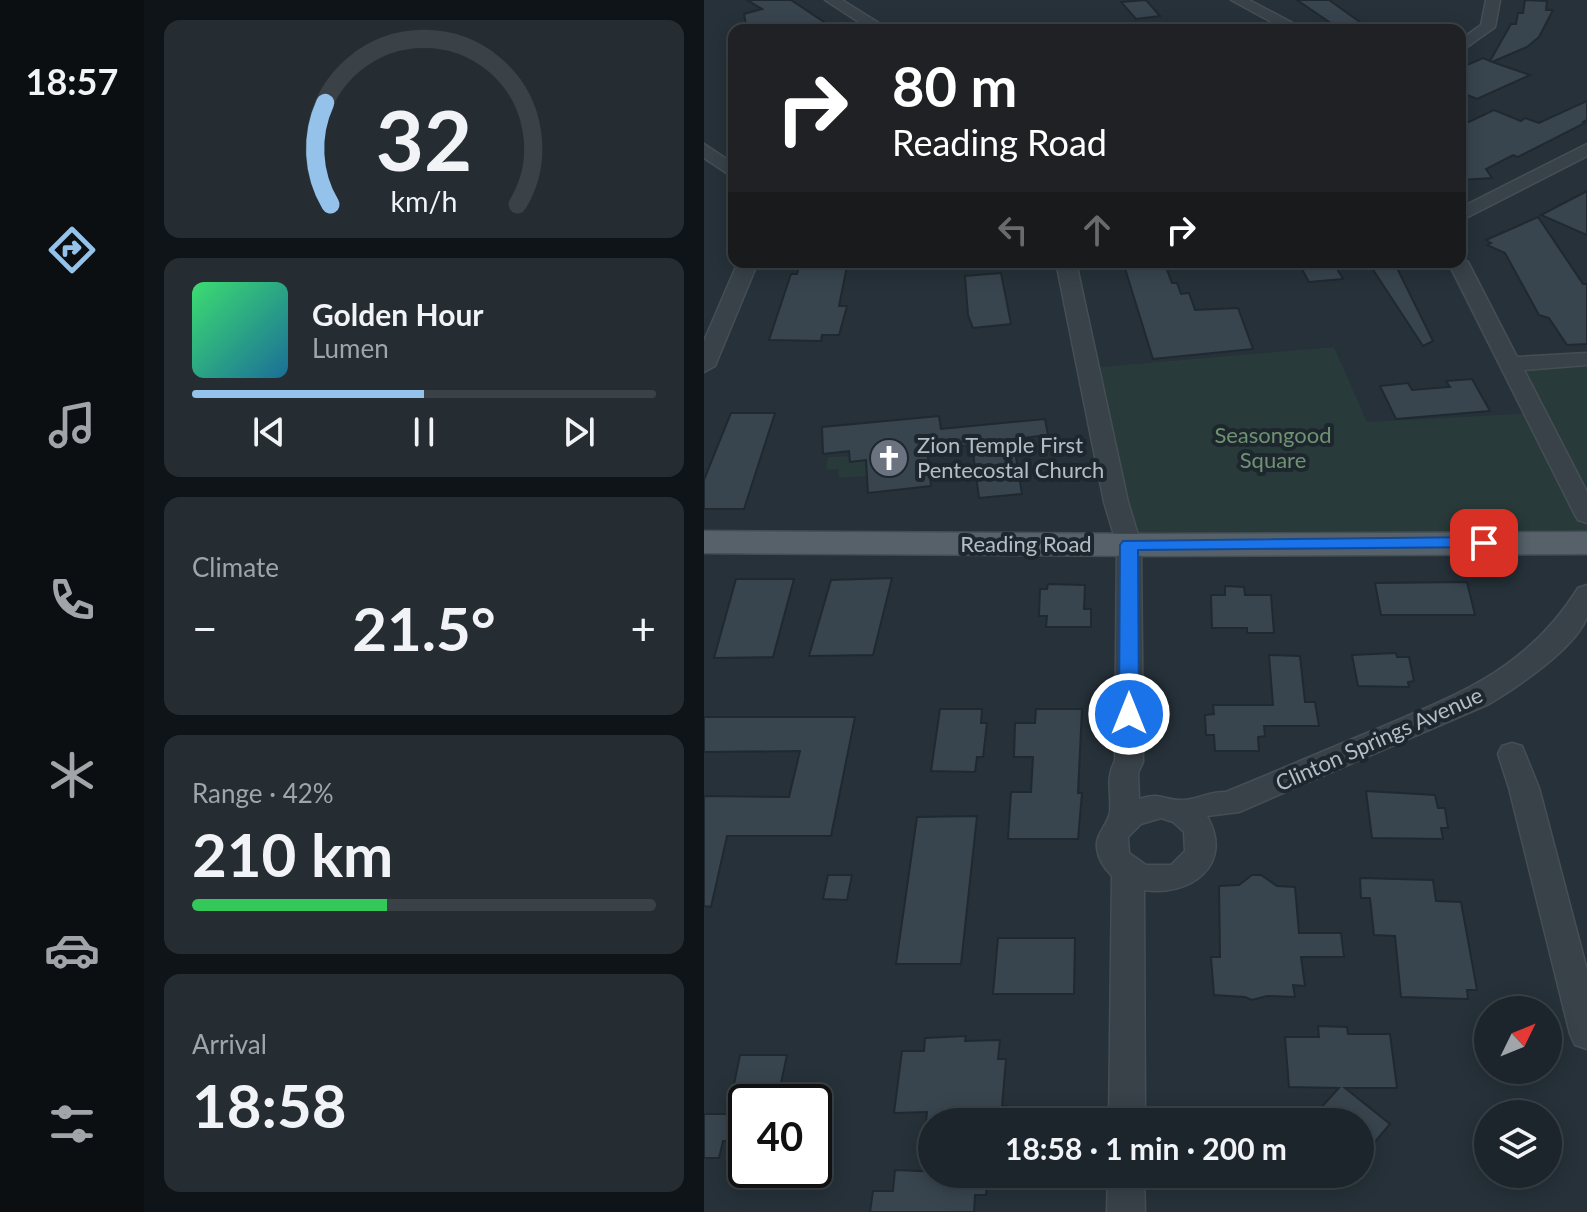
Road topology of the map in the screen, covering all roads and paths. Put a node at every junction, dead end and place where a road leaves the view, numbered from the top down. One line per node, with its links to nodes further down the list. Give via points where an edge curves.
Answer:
1 (832, 0): 4 (street)
2 (1493, 0): 6 (street, via 1488,27)
3 (1246, 1): 5 (street)
4 (872, 24)
5 (1287, 24)
6 (1466, 43)
7 (704, 149): 9 (street)
8 (1587, 149): 10 (street)
9 (728, 168)
10 (1466, 212)
11 (745, 268): 16 (street)
12 (1067, 268): 20 (street)
13 (1461, 268): 15 (street)
14 (1587, 359): 15 (street)
15 (1512, 364): 17 (street)
16 (704, 366)
17 (1587, 515)
18 (704, 542): 20 (main road, Reading Road)
19 (1587, 543): 20 (main road, Reading Road)
20 (1129, 545): 23 (street)
21 (1587, 594): 24 (street, Clinton Springs Avenue, via 1547,648 1479,697)
22 (1512, 754): 31 (street)
23 (1129, 762): 25 (street); 26 (street, via 1123,772)
24 (1228, 804): 25 (street, Clinton Springs Avenue); 27 (street, Clinton Springs Avenue)
25 (1172, 808): 26 (street, via 1136,810); 27 (street, via 1191,817)
26 (1125, 817): 28 (street, via 1112,838 1113,850)
27 (1203, 836): 29 (street, via 1200,858 1181,875)
28 (1128, 870): 29 (street, via 1153,880); 30 (street)
29 (1167, 879): 30 (street)
30 (1128, 921): 32 (street)
31 (1587, 1034)
32 (1127, 1108)
33 (1126, 1188): 34 (street)
34 (1126, 1212)

